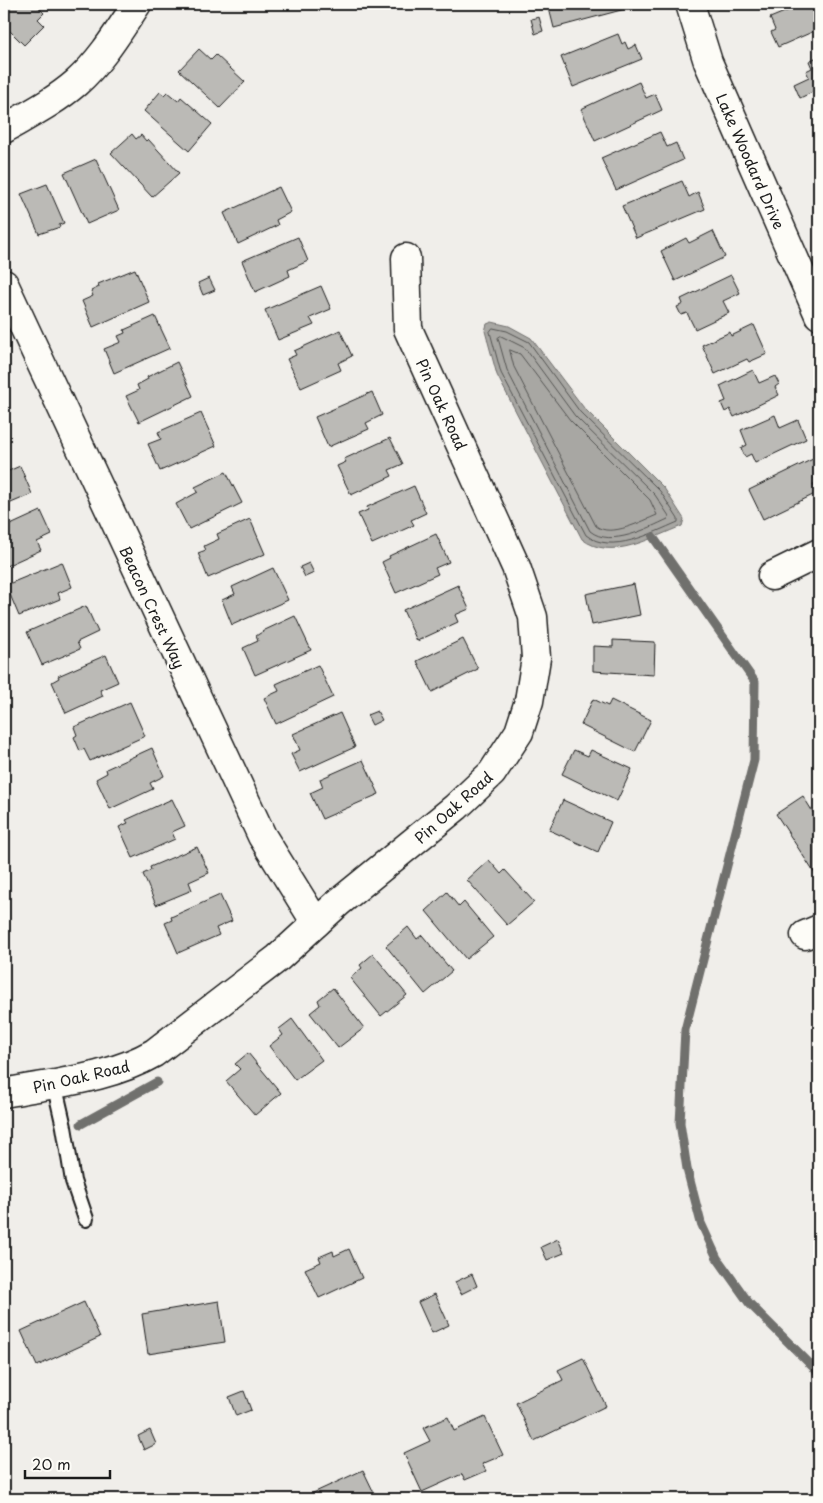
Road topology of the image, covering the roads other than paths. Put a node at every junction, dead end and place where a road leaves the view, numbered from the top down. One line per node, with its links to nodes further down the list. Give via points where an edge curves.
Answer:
1 (137, 4): 3 (street, via 95,64 76,84)
2 (690, 4): 6 (street, Lake Woodard Drive, via 708,62)
3 (4, 129)
4 (406, 258): 9 (street, Pin Oak Road, via 408,329 516,567 533,617 536,658 529,701 519,732 492,773)
5 (4, 284): 9 (street, Beacon Crest Way, via 262,836)
6 (819, 315)
7 (819, 554): 8 (street)
8 (772, 576)
9 (316, 923): 10 (street, Pin Oak Road, via 278,958 154,1053 138,1062 103,1073)
10 (54, 1083): 11 (street, Pin Oak Road); 12 (lane, via 73,1181)
11 (4, 1093)
12 (86, 1219)

